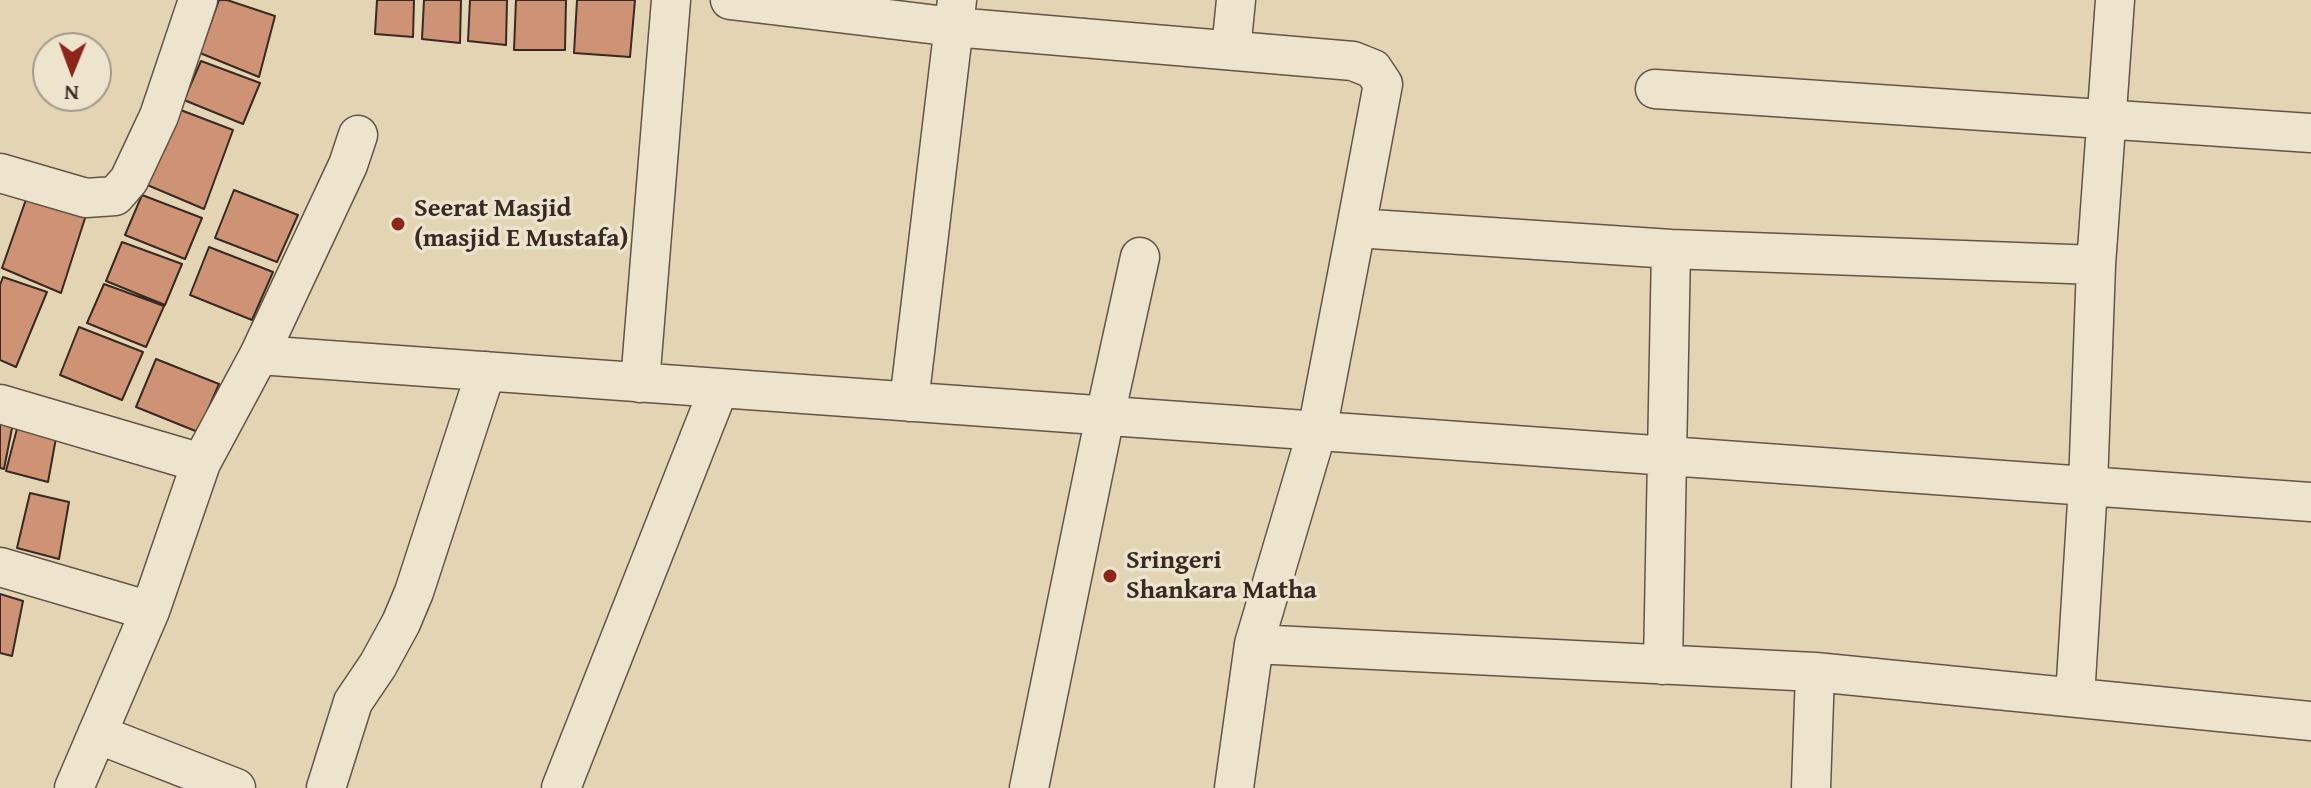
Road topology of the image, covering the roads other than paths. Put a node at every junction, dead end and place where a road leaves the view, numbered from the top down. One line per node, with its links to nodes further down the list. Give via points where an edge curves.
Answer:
1 (198, 0): 12 (street, via 159,116 129,180 115,196 86,198)
2 (671, 0): 19 (street)
3 (730, 0): 6 (street)
4 (1236, 0): 7 (street)
5 (2115, 0): 9 (street)
6 (956, 14): 7 (street); 21 (street)
7 (1231, 50): 13 (street, via 1353,61 1373,69 1383,84)
8 (1655, 89): 9 (street)
9 (2105, 119): 10 (street); 16 (street)
10 (2311, 133)
11 (358, 135): 17 (street)
12 (0, 173)
13 (1356, 228): 14 (street); 24 (street)
14 (1671, 249): 16 (street); 25 (street)
15 (1140, 257): 23 (street)
16 (2096, 265): 27 (street)
17 (259, 355): 18 (street); 26 (street)
18 (486, 371): 19 (street); 39 (street, via 414,592 353,702)
19 (640, 383): 20 (street)
20 (719, 388): 21 (street); 40 (street)
21 (909, 402): 23 (street)
22 (0, 404): 26 (street)
23 (1105, 416): 24 (street); 41 (street)
24 (1317, 431): 25 (street); 31 (street)
25 (1667, 455): 27 (street); 32 (street)
26 (201, 463): 30 (street)
27 (2088, 486): 28 (street); 34 (street)
28 (2311, 502)
29 (0, 567): 30 (street)
30 (150, 611): 36 (street)
31 (1254, 644): 32 (street); 42 (street)
32 (1663, 665): 33 (street)
33 (1815, 672): 34 (street); 43 (street)
34 (2075, 697): 35 (street)
35 (2311, 721)
36 (97, 734): 37 (street); 38 (street)
37 (74, 788)
38 (236, 788)
39 (326, 788)
40 (561, 788)
41 (1029, 788)
42 (1234, 788)
43 (1811, 788)

